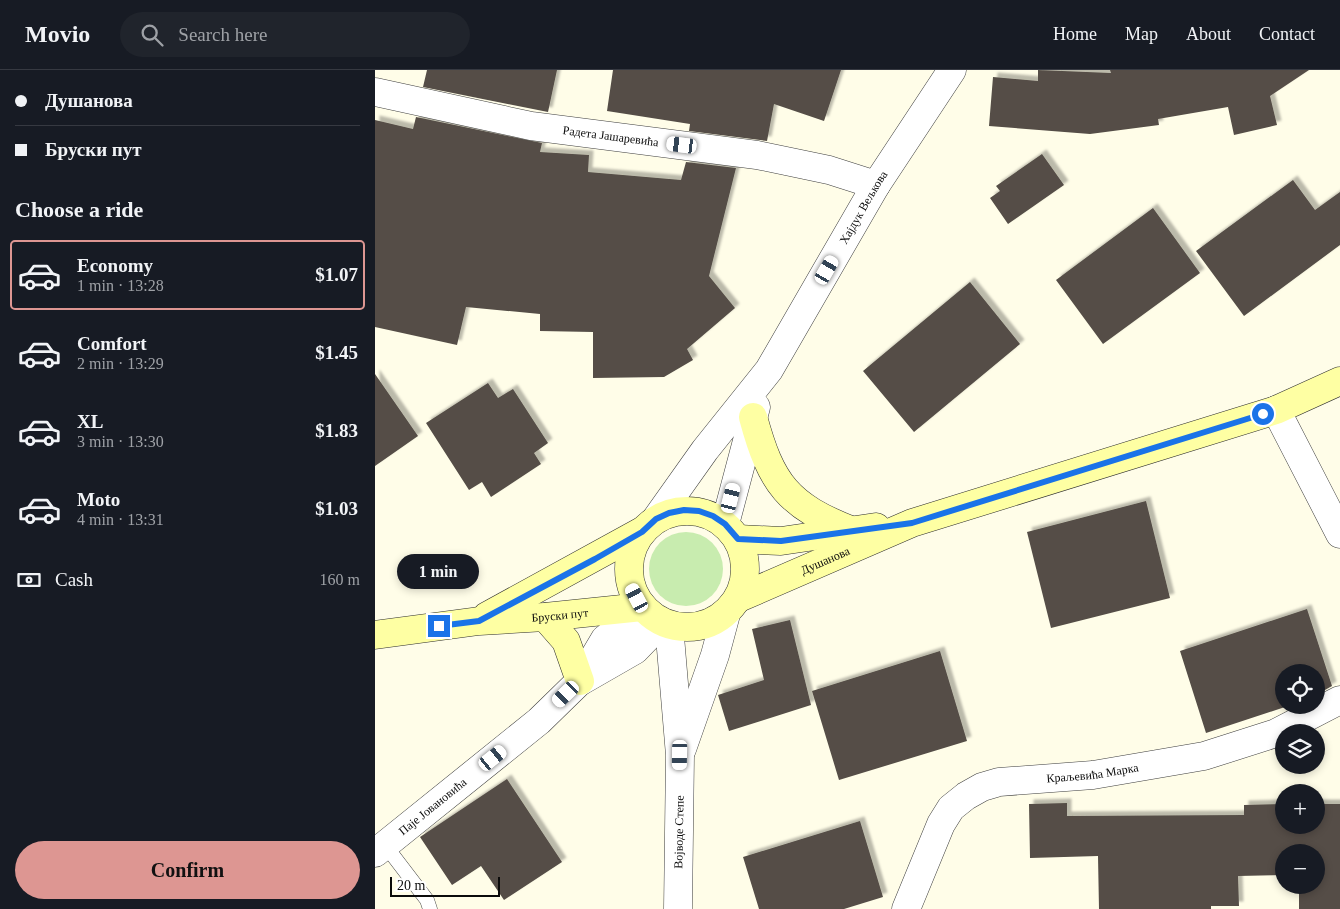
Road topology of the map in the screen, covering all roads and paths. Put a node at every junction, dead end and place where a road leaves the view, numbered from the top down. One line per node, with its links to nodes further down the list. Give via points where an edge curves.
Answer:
1 (952, 70): 3 (street, Хајдук Вељкова)
2 (375, 92): 3 (street, Радета Јашаревића, via 531,126 757,155 829,170)
3 (876, 185): 4 (street, Хајдук Вељкова)
4 (765, 375): 7 (street); 9 (street)
5 (1340, 381): 6 (main road, Душанова)
6 (1277, 410): 8 (main road, Душанова); 12 (street)
7 (753, 417): 10 (main road, via 763,453 776,480 797,503 823,519); 11 (street)
8 (912, 523): 10 (main road, Душанова); 13 (main road, Душанова)
9 (649, 525): 11 (main road, via 669,513 699,511); 15 (main road, via 632,549 629,569 632,589); 16 (main road, Бруски пут)
10 (853, 531): 11 (main road, Душанова, via 781,541)
11 (731, 532): 13 (main road, via 744,553 746,568 744,584)
12 (1340, 534)
13 (732, 606): 15 (main road, via 702,625 689,628); 20 (street, Војводе Степе)
14 (545, 617): 15 (main road, Бруски пут); 16 (main road, Бруски пут); 18 (main road, via 566,641)
15 (655, 617): 18 (street, Паје Јовановића, via 635,650); 20 (street, Војводе Степе)
16 (479, 621): 17 (main road, Бруски пут)
17 (375, 635)
18 (580, 681): 21 (street, Паје Јовановића, via 539,721)
19 (1340, 700): 24 (street, Краљевића Марка, via 1275,733 1204,756 1093,775 999,782 982,787 951,808 941,824)
20 (680, 755): 23 (street, Војводе Степе)
21 (380, 849): 22 (lane, via 427,900)
22 (431, 909)
23 (678, 909)
24 (906, 909)

